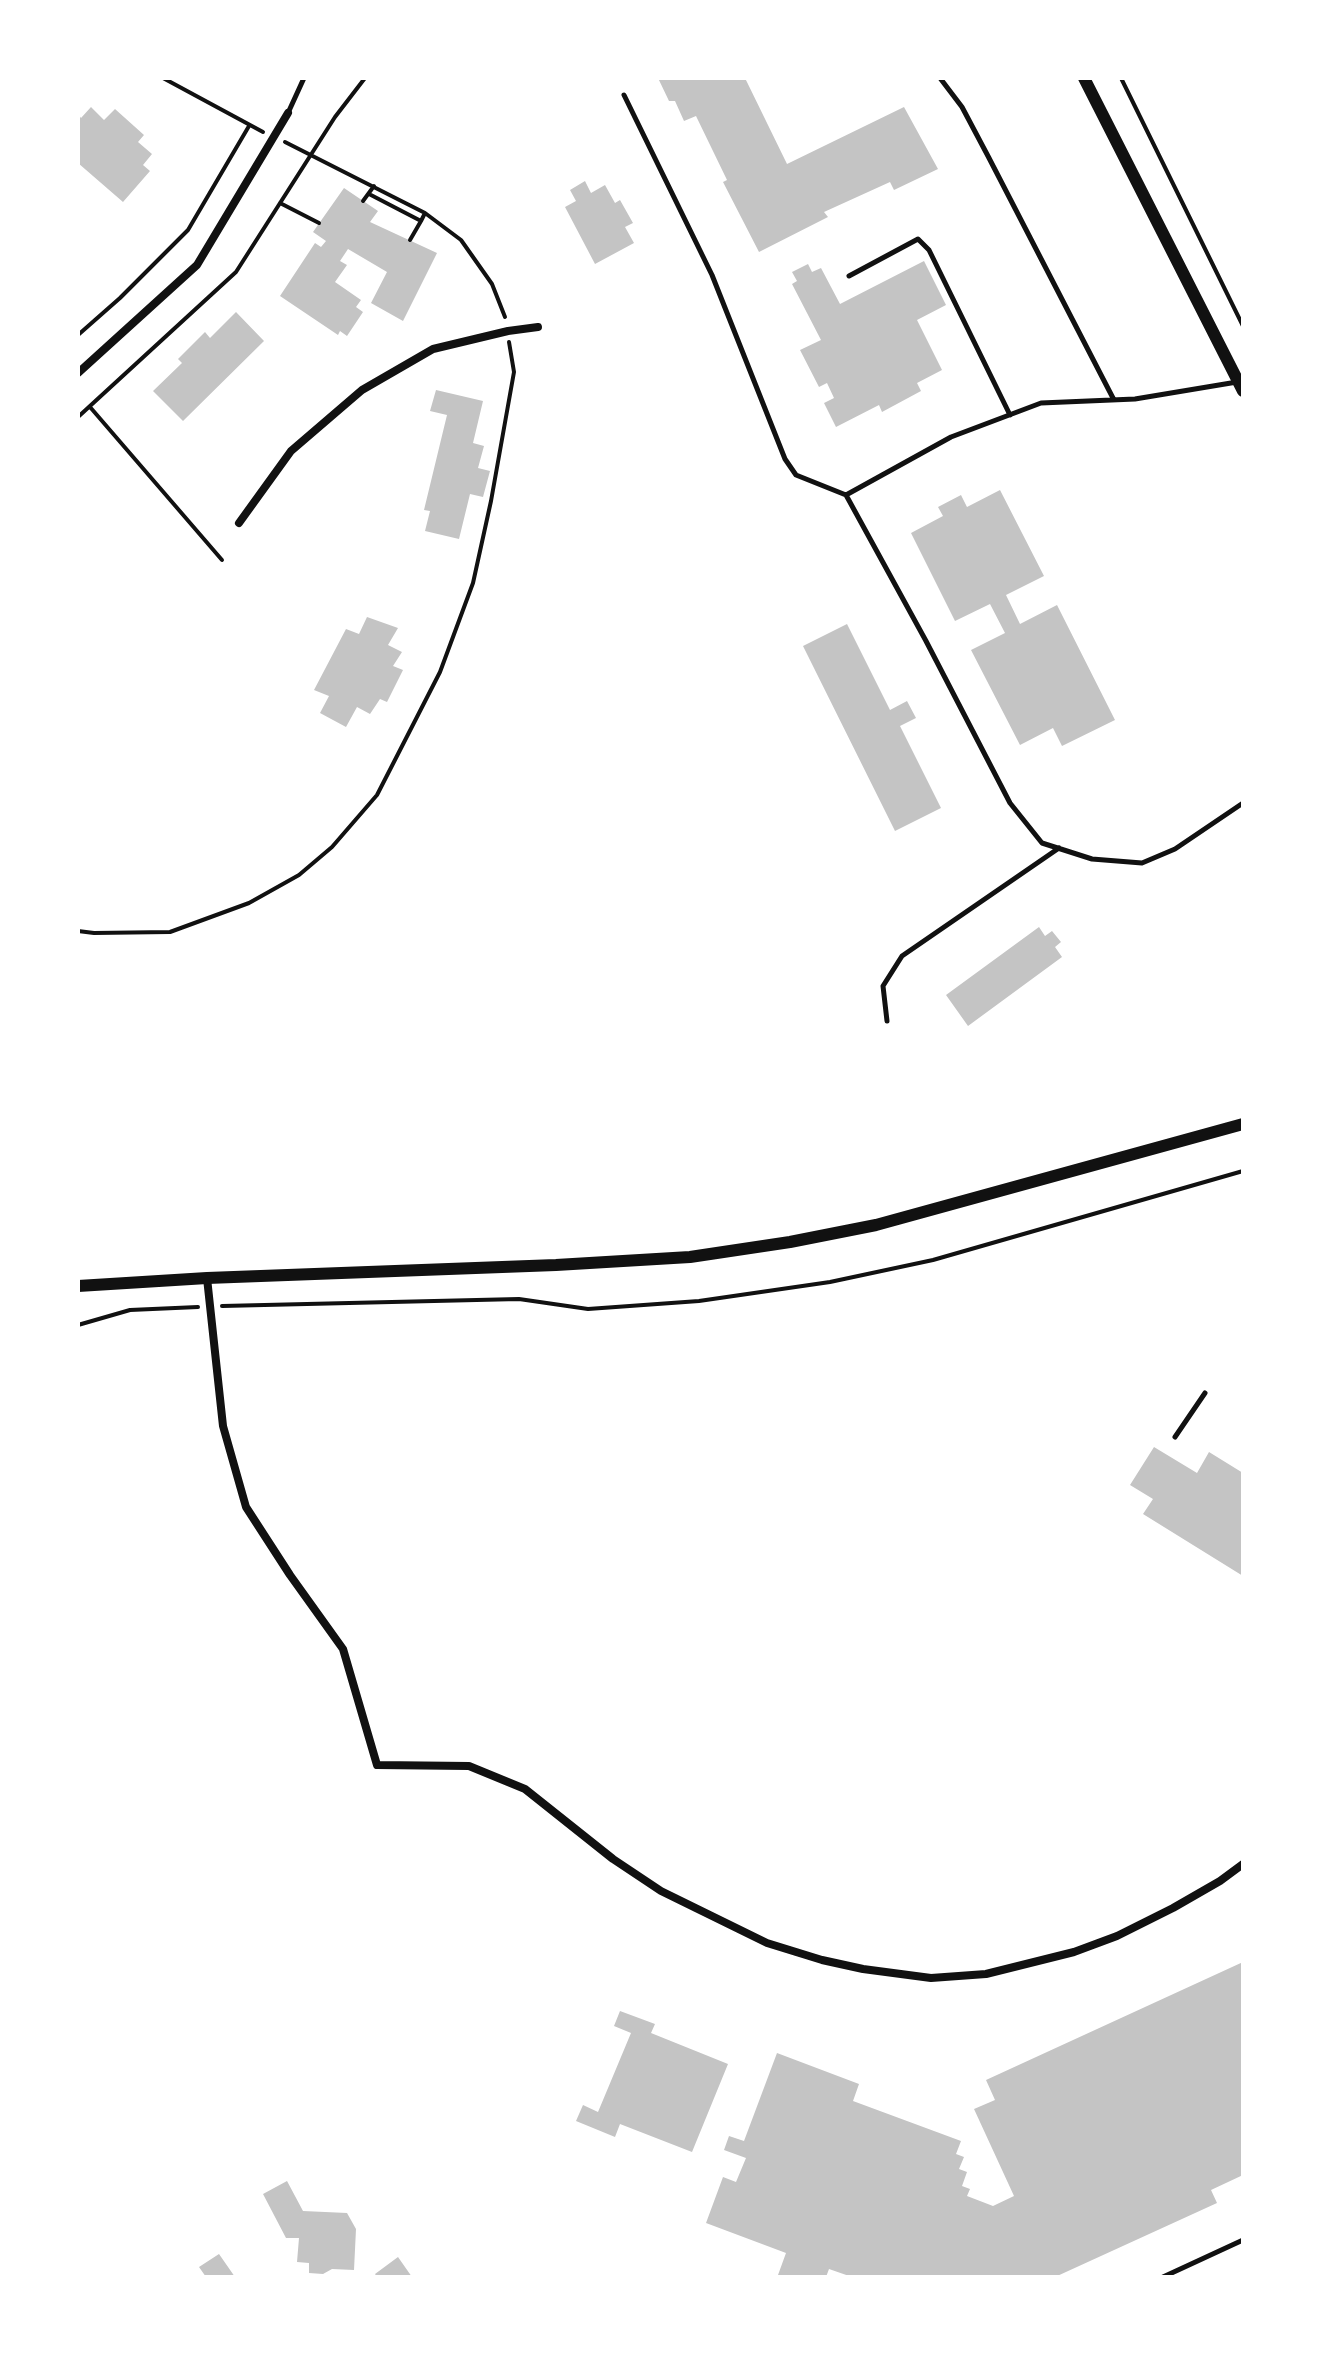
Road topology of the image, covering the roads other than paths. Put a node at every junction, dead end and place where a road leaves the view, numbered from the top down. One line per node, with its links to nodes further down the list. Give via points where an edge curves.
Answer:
1 (304, 78): 5 (lane)
2 (940, 78): 10 (lane, via 962,107)
3 (1084, 78): 9 (street)
4 (624, 95): 12 (lane, via 712,275 785,459 796,475)
5 (288, 113): 8 (street, via 197,265)
6 (849, 276): 11 (lane, via 918,239 929,250)
7 (538, 327): 13 (street, via 433,349 362,390 291,451)
8 (78, 373)
9 (1241, 384): 10 (lane)
10 (1114, 400): 11 (lane, via 1041,403)
11 (1010, 415): 12 (lane, via 951,437)
12 (846, 495): 15 (lane, via 1010,803 1042,843)
13 (239, 523)
14 (1243, 803): 15 (lane, via 1175,849 1142,863 1092,859)
15 (1059, 848): 16 (lane, via 902,956 883,986)
16 (887, 1021)
17 (1243, 1124): 18 (street, via 890,1221 690,1257)
18 (207, 1278): 19 (street); 22 (street, via 223,1426 246,1507 343,1649 377,1765 469,1766 525,1789 661,1891 767,1943 863,1969 931,1978 986,1974 1074,1952 1173,1908)
19 (78, 1286)
20 (1205, 1393): 21 (lane)
21 (1175, 1437)
22 (1243, 1864)
23 (1243, 2240): 24 (lane)
24 (1163, 2277)

